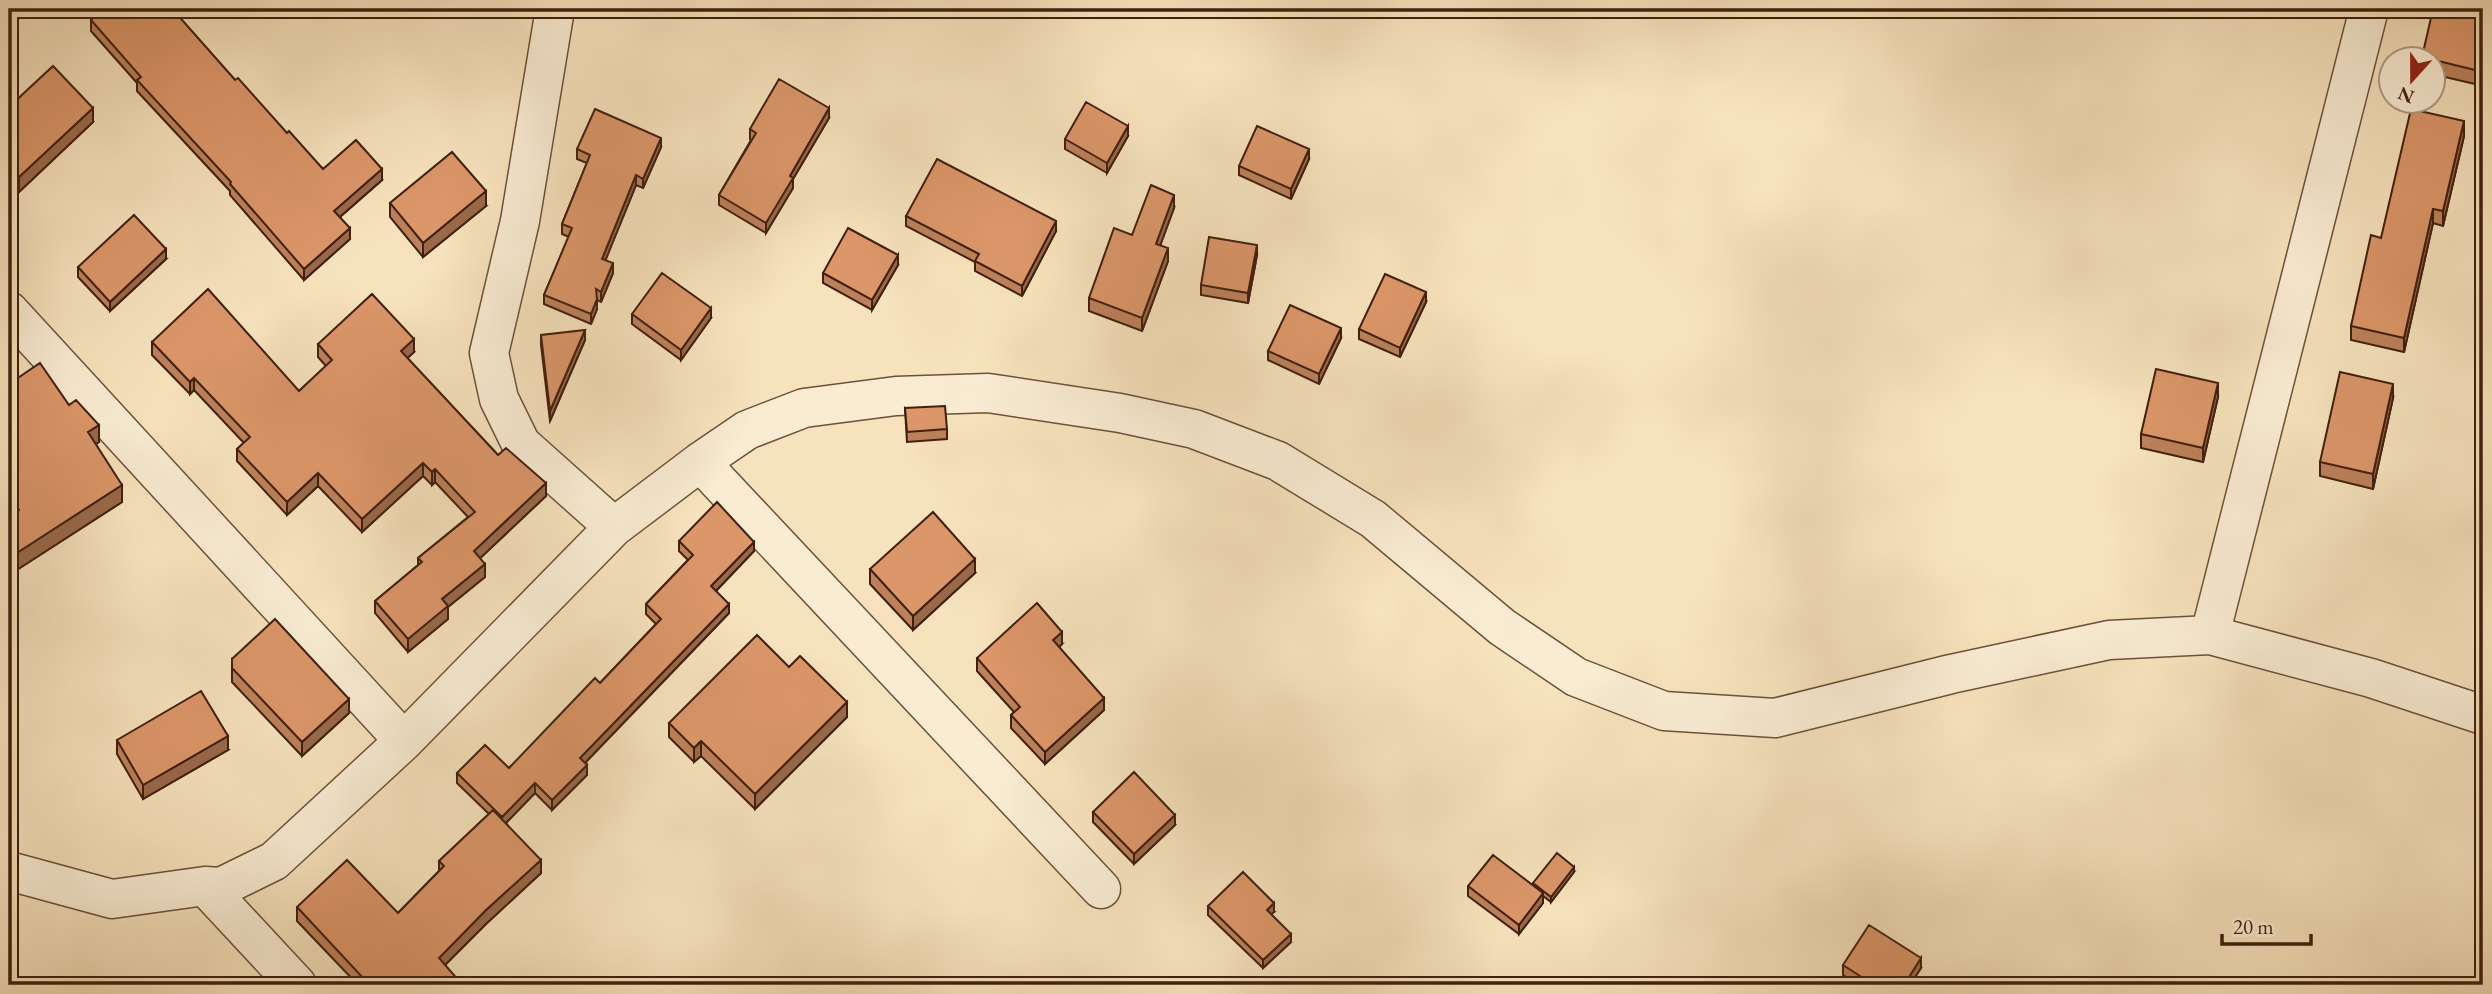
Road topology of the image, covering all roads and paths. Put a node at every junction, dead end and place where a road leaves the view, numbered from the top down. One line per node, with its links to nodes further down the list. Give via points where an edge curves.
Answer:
1 (555, 9): 5 (street, via 520,221 489,353 499,398 521,444)
2 (2369, 9): 6 (street)
3 (9, 311): 8 (street)
4 (700, 462): 5 (street); 6 (street, via 747,430 804,408 896,396 988,393 1194,429 1278,461 1373,519 1502,627 1576,677 1664,710 1775,718 2109,640); 11 (street)
5 (614, 527): 8 (street)
6 (2210, 635): 7 (street, via 2371,677)
7 (2483, 715)
8 (404, 741): 10 (street, via 274,861 220,887)
9 (9, 871): 10 (street, via 112,899)
10 (205, 886): 12 (street)
11 (1101, 889)
12 (297, 985)

